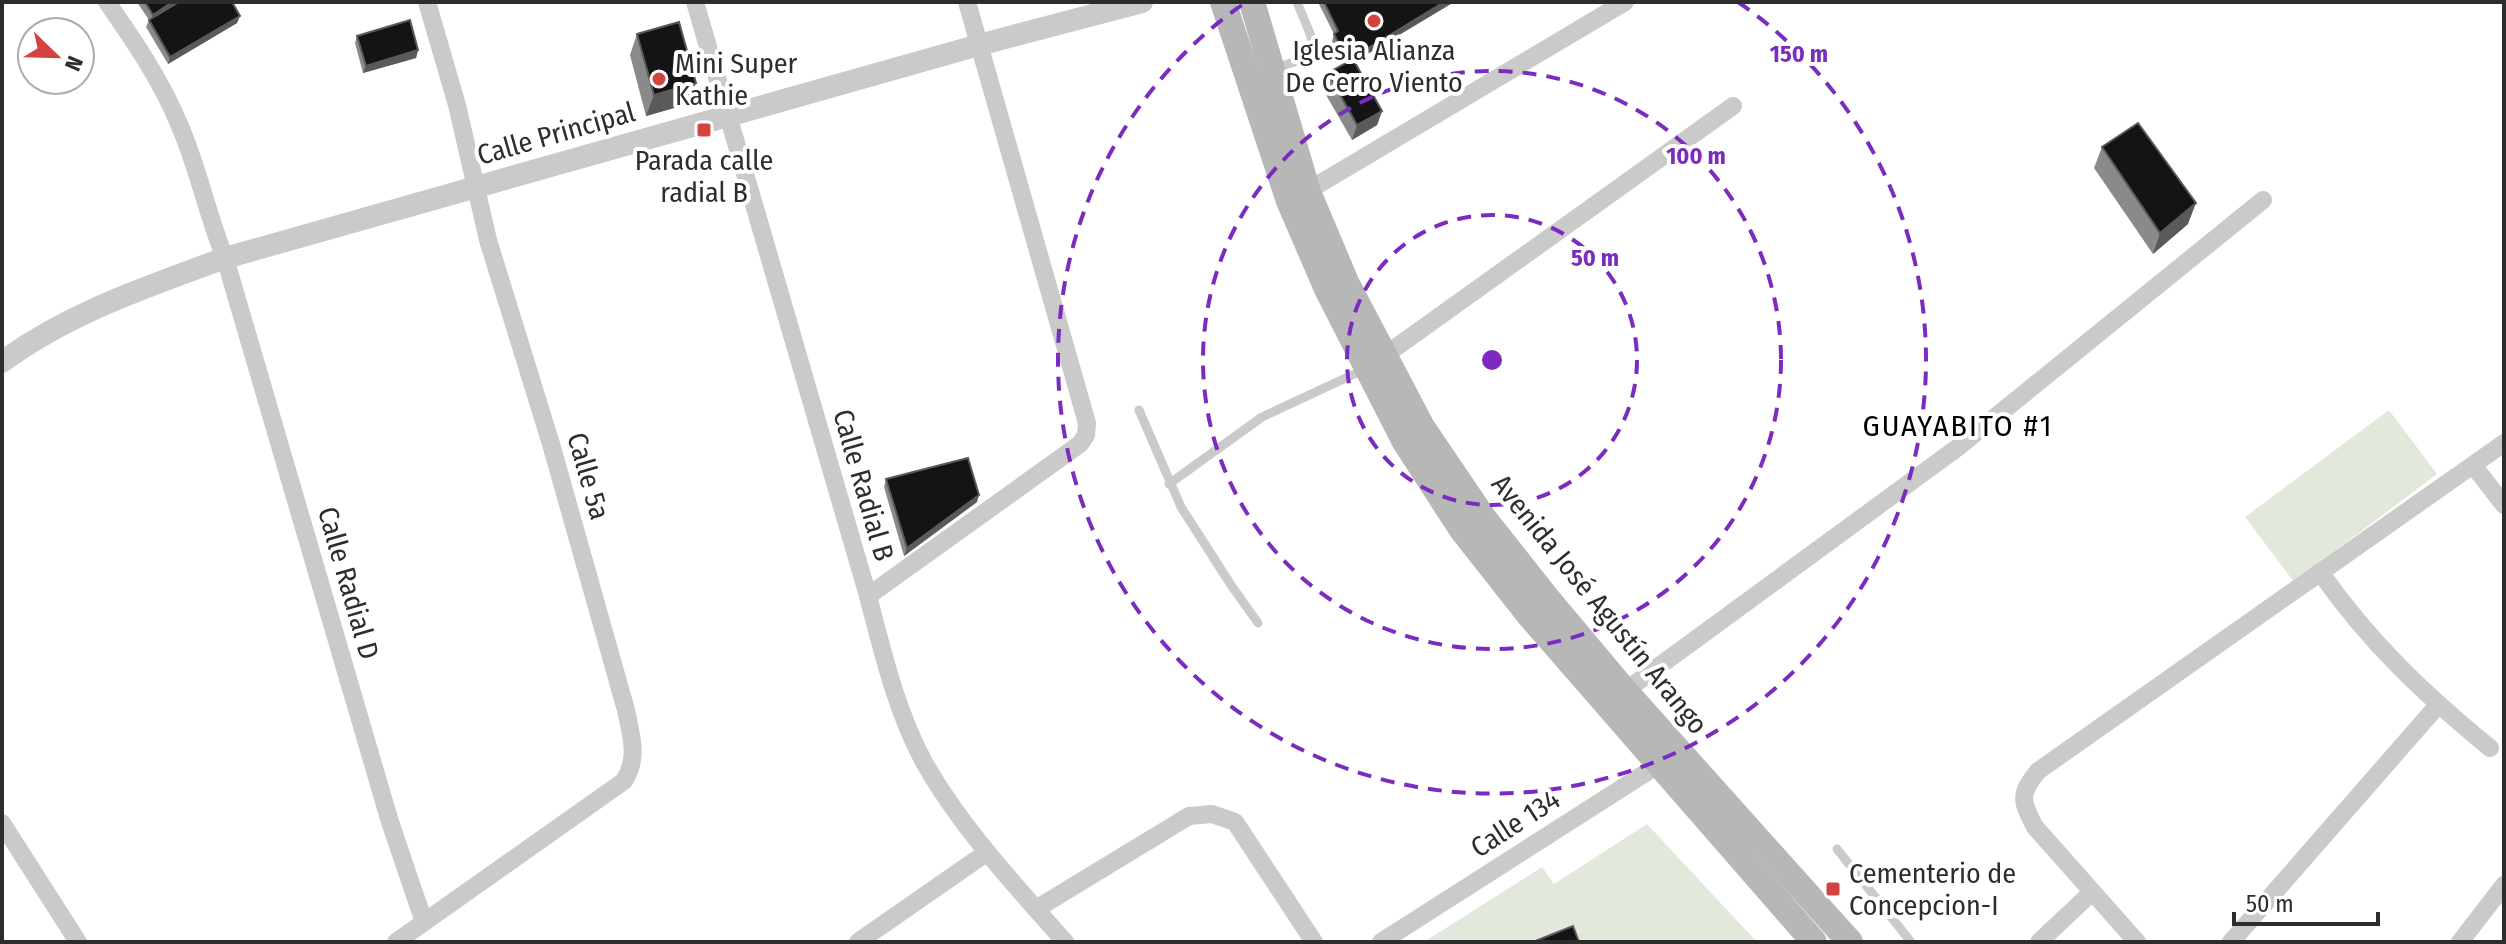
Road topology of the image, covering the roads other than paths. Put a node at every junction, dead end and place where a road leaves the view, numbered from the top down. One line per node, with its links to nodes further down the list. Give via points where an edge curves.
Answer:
1 (107, 2): 17 (street, Calle Radial D, via 169,100)
2 (427, 2): 14 (street, Calle 5a)
3 (695, 2): 13 (street, Calle Radial B)
4 (967, 2): 10 (street)
5 (1142, 2): 10 (street, Calle Principal)
6 (1223, 2): 11 (main road, Avenida José Agustín Arango)
7 (1252, 2): 11 (main road, Avenida José Agustín Arango)
8 (1297, 2): 11 (lane, via 1312,47 1303,59)
9 (1625, 2): 15 (street)
10 (979, 45): 13 (street, Calle Principal); 26 (street, via 1067,349 1086,435)
11 (1260, 73): 15 (main road, Avenida José Agustín Arango)
12 (1733, 106): 19 (street)
13 (727, 117): 14 (street, Calle Principal); 26 (street, Calle Radial B)
14 (476, 187): 17 (street, Calle Principal); 38 (street, Calle 5a, via 626,710 634,763 624,781)
15 (1299, 196): 19 (main road, Avenida José Agustín Arango, via 1346,282)
16 (2263, 200): 28 (street, via 1957,448)
17 (225, 258): 18 (street, Calle Principal, via 61,323); 38 (street, Calle Radial D)
18 (2, 362)
19 (1376, 362): 23 (lane, via 1262,417); 28 (main road, Avenida José Agustín Arango, via 1483,517); 31 (main road, Avenida José Agustín Arango, via 1405,442 1462,530 1529,615)
20 (1139, 410): 23 (lane)
21 (2504, 443): 22 (street)
22 (2473, 465): 24 (street); 25 (street)
23 (1169, 484): 27 (lane)
24 (2504, 505)
25 (2320, 572): 29 (street, via 2377,646); 36 (street, via 2038,771 2024,788 2025,808 2035,827)
26 (868, 596): 34 (street, Calle Radial B, via 892,689 925,764)
27 (1258, 623)
28 (1625, 691): 31 (main road, Avenida José Agustín Arango)
29 (2438, 705): 30 (street); 50 (street)
30 (2490, 748)
31 (1669, 758): 44 (street, Calle 134); 45 (main road, Avenida José Agustín Arango); 46 (main road, Avenida José Agustín Arango)
32 (2, 823): 39 (street)
33 (1837, 849): 47 (lane)
34 (986, 853): 37 (street, Calle Radial B); 41 (street)
35 (2504, 885): 51 (street)
36 (2091, 893): 48 (street); 49 (street)
37 (1036, 909): 42 (street, Calle Radial B); 43 (street, via 1189,816 1212,814 1235,822)
38 (424, 922): 40 (street)
39 (78, 942)
40 (396, 942)
41 (858, 942)
42 (1065, 942)
43 (1314, 942)
44 (1381, 942)
45 (1814, 942)
46 (1850, 942)
47 (1911, 942)
48 (2039, 942)
49 (2137, 942)
50 (2231, 942)
51 (2460, 942)

